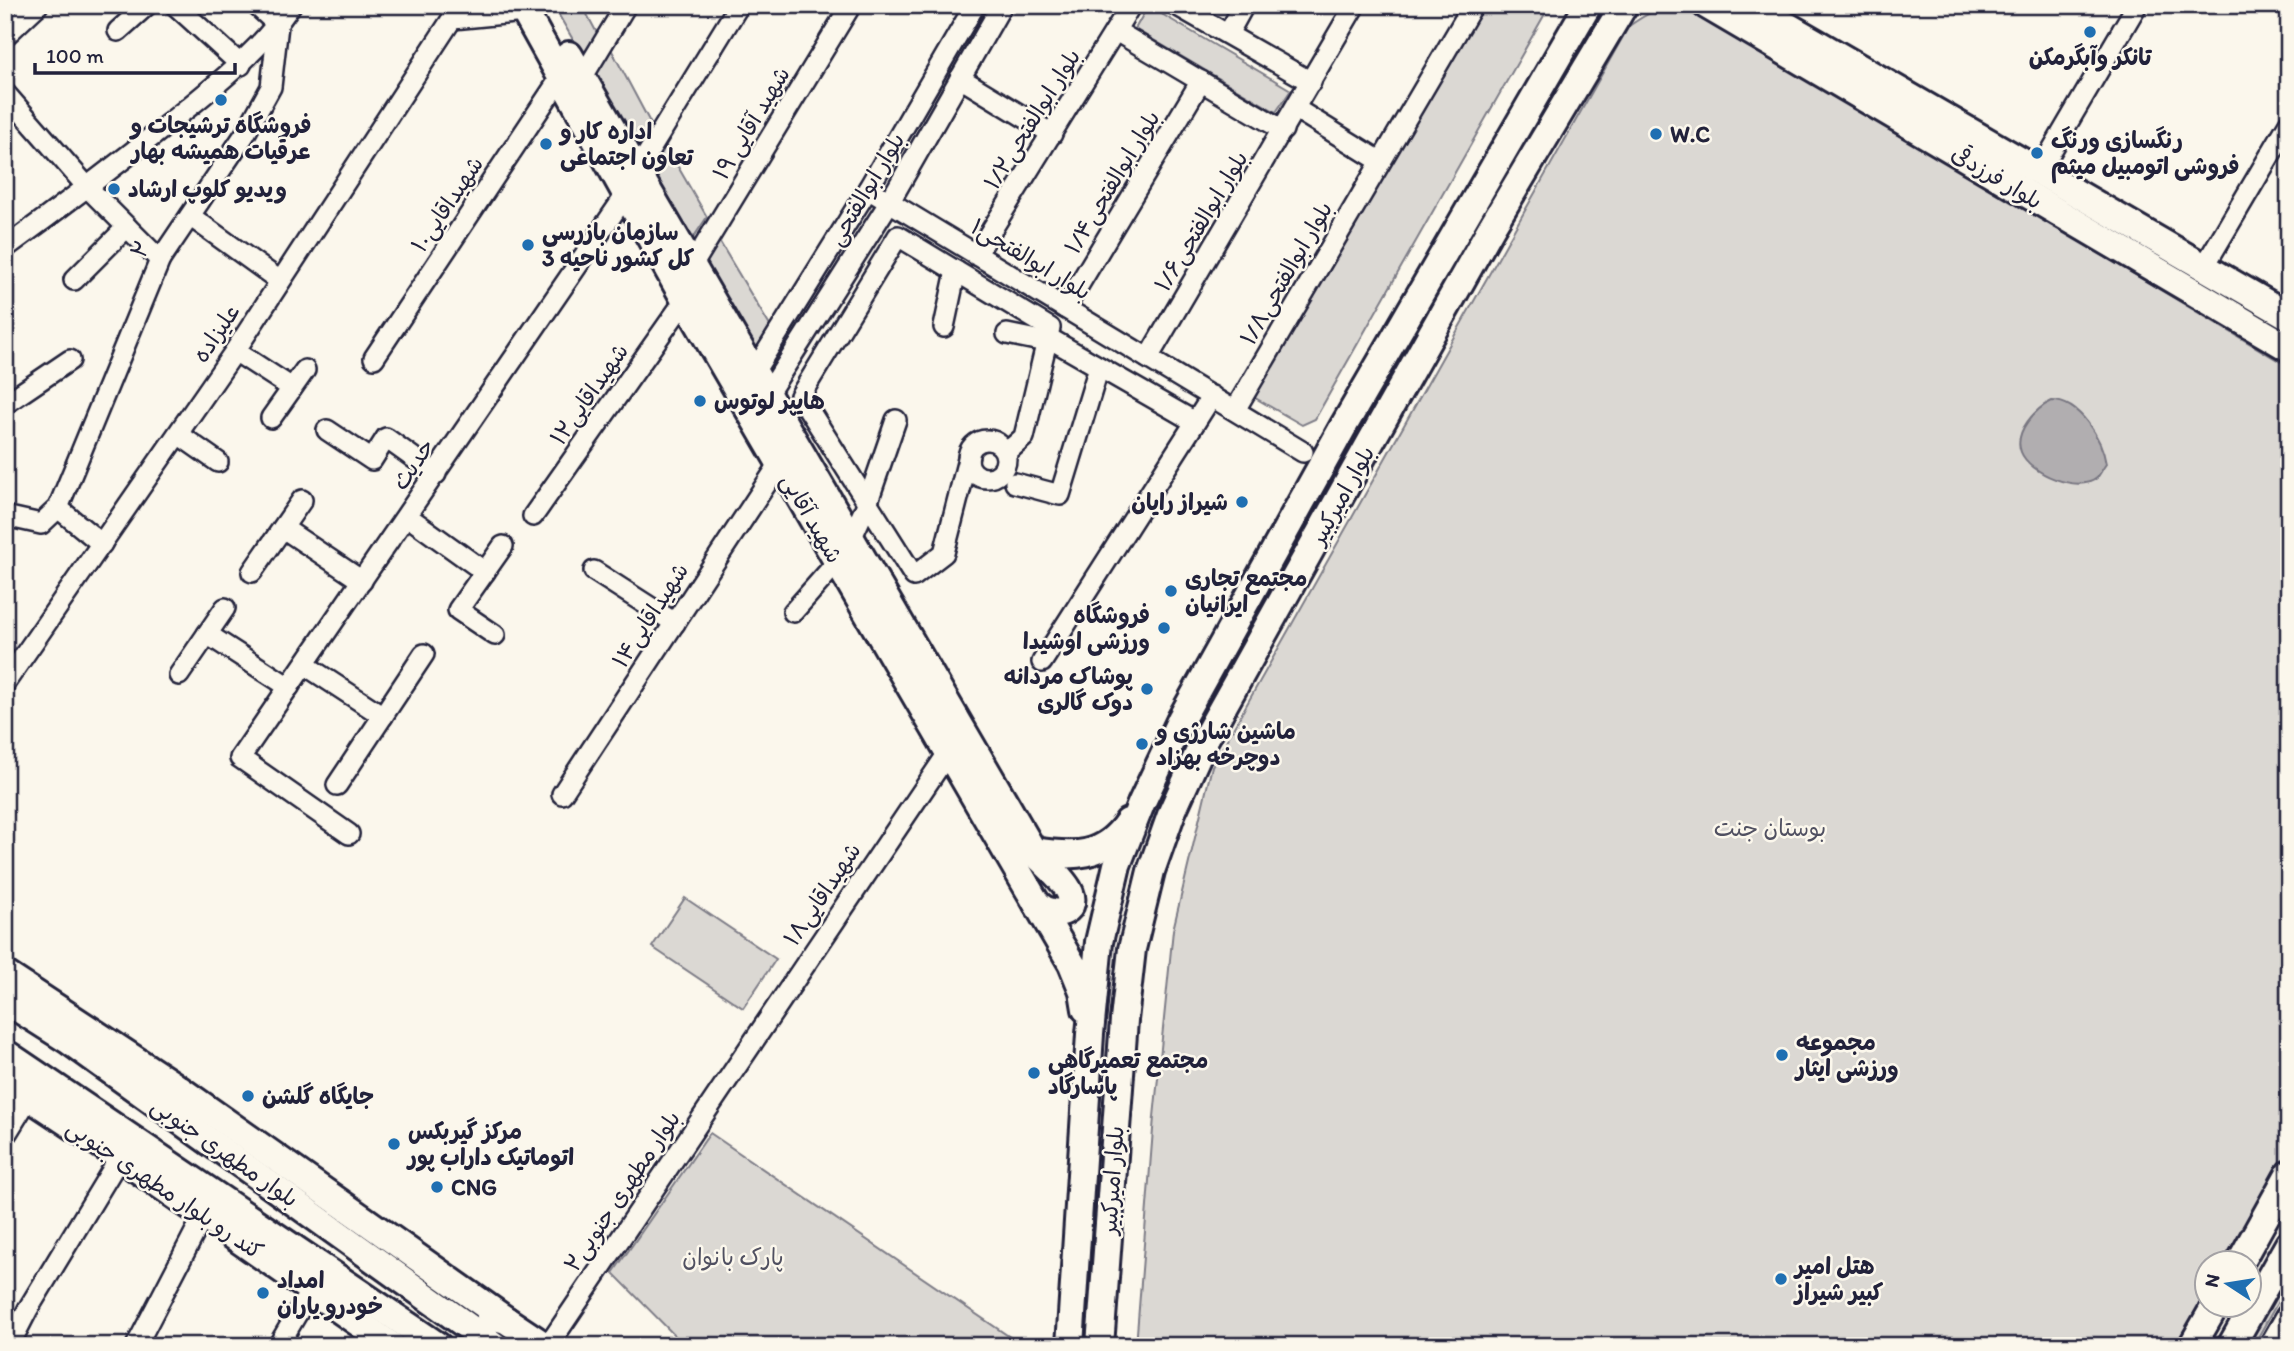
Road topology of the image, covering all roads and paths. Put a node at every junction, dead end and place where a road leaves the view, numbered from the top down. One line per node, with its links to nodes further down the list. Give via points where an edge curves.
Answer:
1 (38, 5): 27 (street)
2 (147, 5): 24 (street)
3 (175, 5): 28 (street)
4 (256, 5): 23 (street)
5 (291, 5): 23 (street)
6 (626, 5): 29 (street, شهیداقایی۱۰)
7 (739, 5): 39 (street)
8 (851, 5): 50 (street, شهید آقایی ۱۹)
9 (975, 5): 42 (street, بلوار ابوالفتحی)
10 (1002, 5): 30 (street, بلوار ابوالفتحی)
11 (1176, 5): 26 (street)
12 (1244, 5): 26 (street)
13 (1355, 5): 32 (street, بلوار ابوالفتحی۱/۶)
14 (1473, 5): 38 (street, بلوار ابوالفتحی۱/۸)
15 (1588, 5): 77 (main road, بلوار امیرکبیر)
16 (1751, 5): 40 (main road, بلوار فرزدقی)
17 (2137, 5): 40 (street)
18 (1708, 6): 61 (main road, بلوار فرزدقی)
19 (529, 7): 22 (street); 29 (main road, شهید آقایی)
20 (1130, 7): 25 (street, بلوار ابوالفتحی۱/۲)
21 (1624, 10): 80 (main road, بلوار امیرکبیر, via 1491,228)
22 (457, 12): 54 (street, علیزاده)
23 (278, 25): 28 (street); 45 (street, ۲, via 271,87)
24 (118, 31)
25 (1116, 31): 31 (street); 37 (street, بلوار ابوالفتحی۱/۲)
26 (1227, 34): 32 (street)
27 (5, 36)
28 (241, 65): 41 (street)
29 (572, 77): 39 (main road, شهید آقایی); 43 (main road, شهید آقایی); 63 (street, شهیداقایی۱۰)
30 (960, 78): 37 (street); 44 (street, بلوار ابوالفتحی)
31 (1201, 81): 36 (street); 56 (street, بلوار ابوالفتحی۱/۴)
32 (1311, 82): 34 (street, بلوار ابوالفتحی۱/۶)
33 (5, 93): 41 (street)
34 (1296, 109): 36 (street, بلوار ابوالفتحی۱/۶); 38 (street)
35 (2289, 123): 51 (street)
36 (1283, 130): 64 (street, بلوار ابوالفتحی۱/۶)
37 (1052, 134): 48 (street, بلوار ابوالفتحی۱/۲)
38 (1380, 161): 73 (street, بلوار ابوالفتحی۱/۸)
39 (637, 172): 50 (main road, شهید آقایی)
40 (2039, 172): 51 (main road, بلوار فرزدقی)
41 (88, 188): 46 (street); 47 (street)
42 (868, 189): 44 (street, بلوار ابوالفتحی۱); 68 (street, بلوار ابوالفتحی)
43 (625, 196): 55 (main road, شهید آقایی); 86 (street, حدیث)
44 (889, 203): 48 (street, بلوار ابوالفتحی۱); 70 (street, بلوار ابوالفتحی)
45 (190, 216): 49 (street, ۲); 54 (street)
46 (127, 227): 49 (street); 53 (street)
47 (5, 248)
48 (976, 255): 56 (street, بلوار ابوالفتحی۱)
49 (160, 260): 90 (street, ۲)
50 (692, 266): 68 (main road, شهید آقایی)
51 (2204, 267): 57 (main road, بلوار فرزدقی)
52 (956, 271): 58 (street); 60 (street, via 1050,328); 89 (street, via 898,236 800,396)
53 (74, 280)
54 (280, 281): 62 (street, علیزاده)
55 (685, 300): 85 (main road, شهید آقایی); 93 (street, شهیداقایی۱۲)
56 (1065, 309): 64 (street, بلوار ابوالفتحی۱)
57 (2289, 316)
58 (944, 327)
59 (1007, 334): 60 (street)
60 (1050, 342): 66 (street); 82 (street, via 1024,437)
61 (2289, 348)
62 (234, 351): 69 (street); 79 (street, علیزاده)
63 (374, 358)
64 (1148, 358): 71 (street, بلوار ابوالفتحی۱)
65 (70, 360): 72 (street)
66 (1099, 367): 76 (street); 87 (street, via 1060,495)
67 (305, 370): 69 (street)
68 (754, 372): 70 (main road, شهید آقایی)
69 (292, 388): 74 (street)
70 (767, 395): 97 (main road, شهید آقایی)
71 (1212, 396): 73 (street, بلوار ابوالفتحی۱); 76 (street)
72 (5, 404)
73 (1235, 410): 81 (street, بلوار ابوالفتحی۱)
74 (271, 418)
75 (896, 420): 89 (street)
76 (1195, 422): 108 (street)
77 (1343, 427): 80 (main road); 117 (main road, بلوار امیرکبیر, via 1181,719)
78 (327, 430): 86 (street, via 372,460 386,438)
79 (178, 434): 84 (street); 95 (street, علیزاده)
80 (1370, 443): 126 (main road, بلوار امیرکبیر, via 1205,739 1172,812 1132,949)
81 (1303, 452)
82 (1006, 453): 83 (street, via 1000,444 981,440); 83 (street, via 1002,472 984,478 975,474)
83 (968, 455): 89 (street, via 944,553 914,576)
84 (219, 462)
85 (780, 463): 97 (main road, شهید آقایی); 104 (street, شهیداقایی۱۴)
86 (436, 474): 92 (street, حدیث)
87 (1015, 483)
88 (302, 500): 94 (street)
89 (867, 504): 97 (street)
90 (58, 508): 91 (street, via 41,524); 95 (street)
91 (5, 516)
92 (407, 516): 100 (street); 101 (street, حدیث)
93 (533, 516)
94 (283, 528): 99 (street); 101 (street)
95 (102, 544): 111 (street, علیزاده)
96 (503, 546): 100 (street)
97 (844, 550): 103 (street); 114 (main road, شهید آقایی); 119 (main road, شهید آقایی)
98 (594, 571): 104 (street)
99 (253, 572)
100 (485, 572): 106 (street, via 458,610)
101 (362, 581): 109 (street, حدیث)
102 (225, 608): 105 (street)
103 (793, 612)
104 (675, 623): 116 (street, شهیداقایی۱۴)
105 (207, 634): 110 (street); 112 (street)
106 (495, 635)
107 (424, 654): 113 (street)
108 (1042, 662)
109 (305, 665): 112 (street, حدیث); 113 (street)
110 (179, 675)
111 (5, 683)
112 (289, 687): 118 (street, حدیث, via 240,758)
113 (383, 716): 115 (street)
114 (948, 753): 120 (main road, شهید آقایی); 128 (street, شهیداقایی۱۸)
115 (337, 785)
116 (562, 794)
117 (1141, 804): 119 (main road, via 1119,835 1101,849 1066,856); 124 (main road, بلوار امیرکبیر, via 1116,865 1099,942)
118 (349, 834)
119 (1033, 851): 120 (main road, شهید آقایی, via 1071,898 1063,913 1055,915)
120 (1037, 904): 124 (main road, شهید آقایی, via 1072,964 1083,991)
121 (5, 974): 123 (main road)
122 (5, 1000): 125 (main road, بلوار مطهری جنوبی)
123 (44, 1000): 125 (main road); 141 (main road)
124 (1090, 1034): 152 (main road, بلوار امیرکبیر)
125 (68, 1040): 139 (main road, بلوار مطهری جنوبی)
126 (1122, 1048): 153 (main road, بلوار امیرکبیر); 154 (main road, via 1136,1101)
127 (5, 1053): 145 (main road, بلوار مطهری جنوبی)
128 (737, 1063): 151 (street, بلوار مطهری جنوبی۲)
129 (5, 1081): 130 (main road, کند رو بلوار مطهری جنوبی)
130 (29, 1097): 131 (street); 132 (main road, کند رو بلوار مطهری جنوبی)
131 (5, 1136)
132 (120, 1157): 134 (main road, کند رو بلوار مطهری جنوبی); 146 (street)
133 (2289, 1174): 136 (main road)
134 (204, 1215): 137 (main road, کند رو بلوار مطهری جنوبی); 147 (street)
135 (2289, 1244): 138 (main road)
136 (2247, 1250)
137 (311, 1290): 148 (street); 149 (main road, کند رو بلوار مطهری جنوبی)
138 (2262, 1292)
139 (443, 1307): 141 (main road); 150 (main road, بلوار مطهری جنوبی)
140 (2289, 1318): 158 (main road)
141 (506, 1320): 151 (main road)
142 (2207, 1320): 155 (main road)
143 (2243, 1320): 156 (main road)
144 (2246, 1320): 157 (main road)
145 (432, 1343)
146 (9, 1346)
147 (135, 1346)
148 (278, 1346)
149 (392, 1346)
150 (495, 1346)
151 (546, 1346)
152 (1070, 1346)
153 (1100, 1346)
154 (1113, 1346)
155 (2192, 1346)
156 (2221, 1346)
157 (2231, 1346)
158 (2273, 1346)

